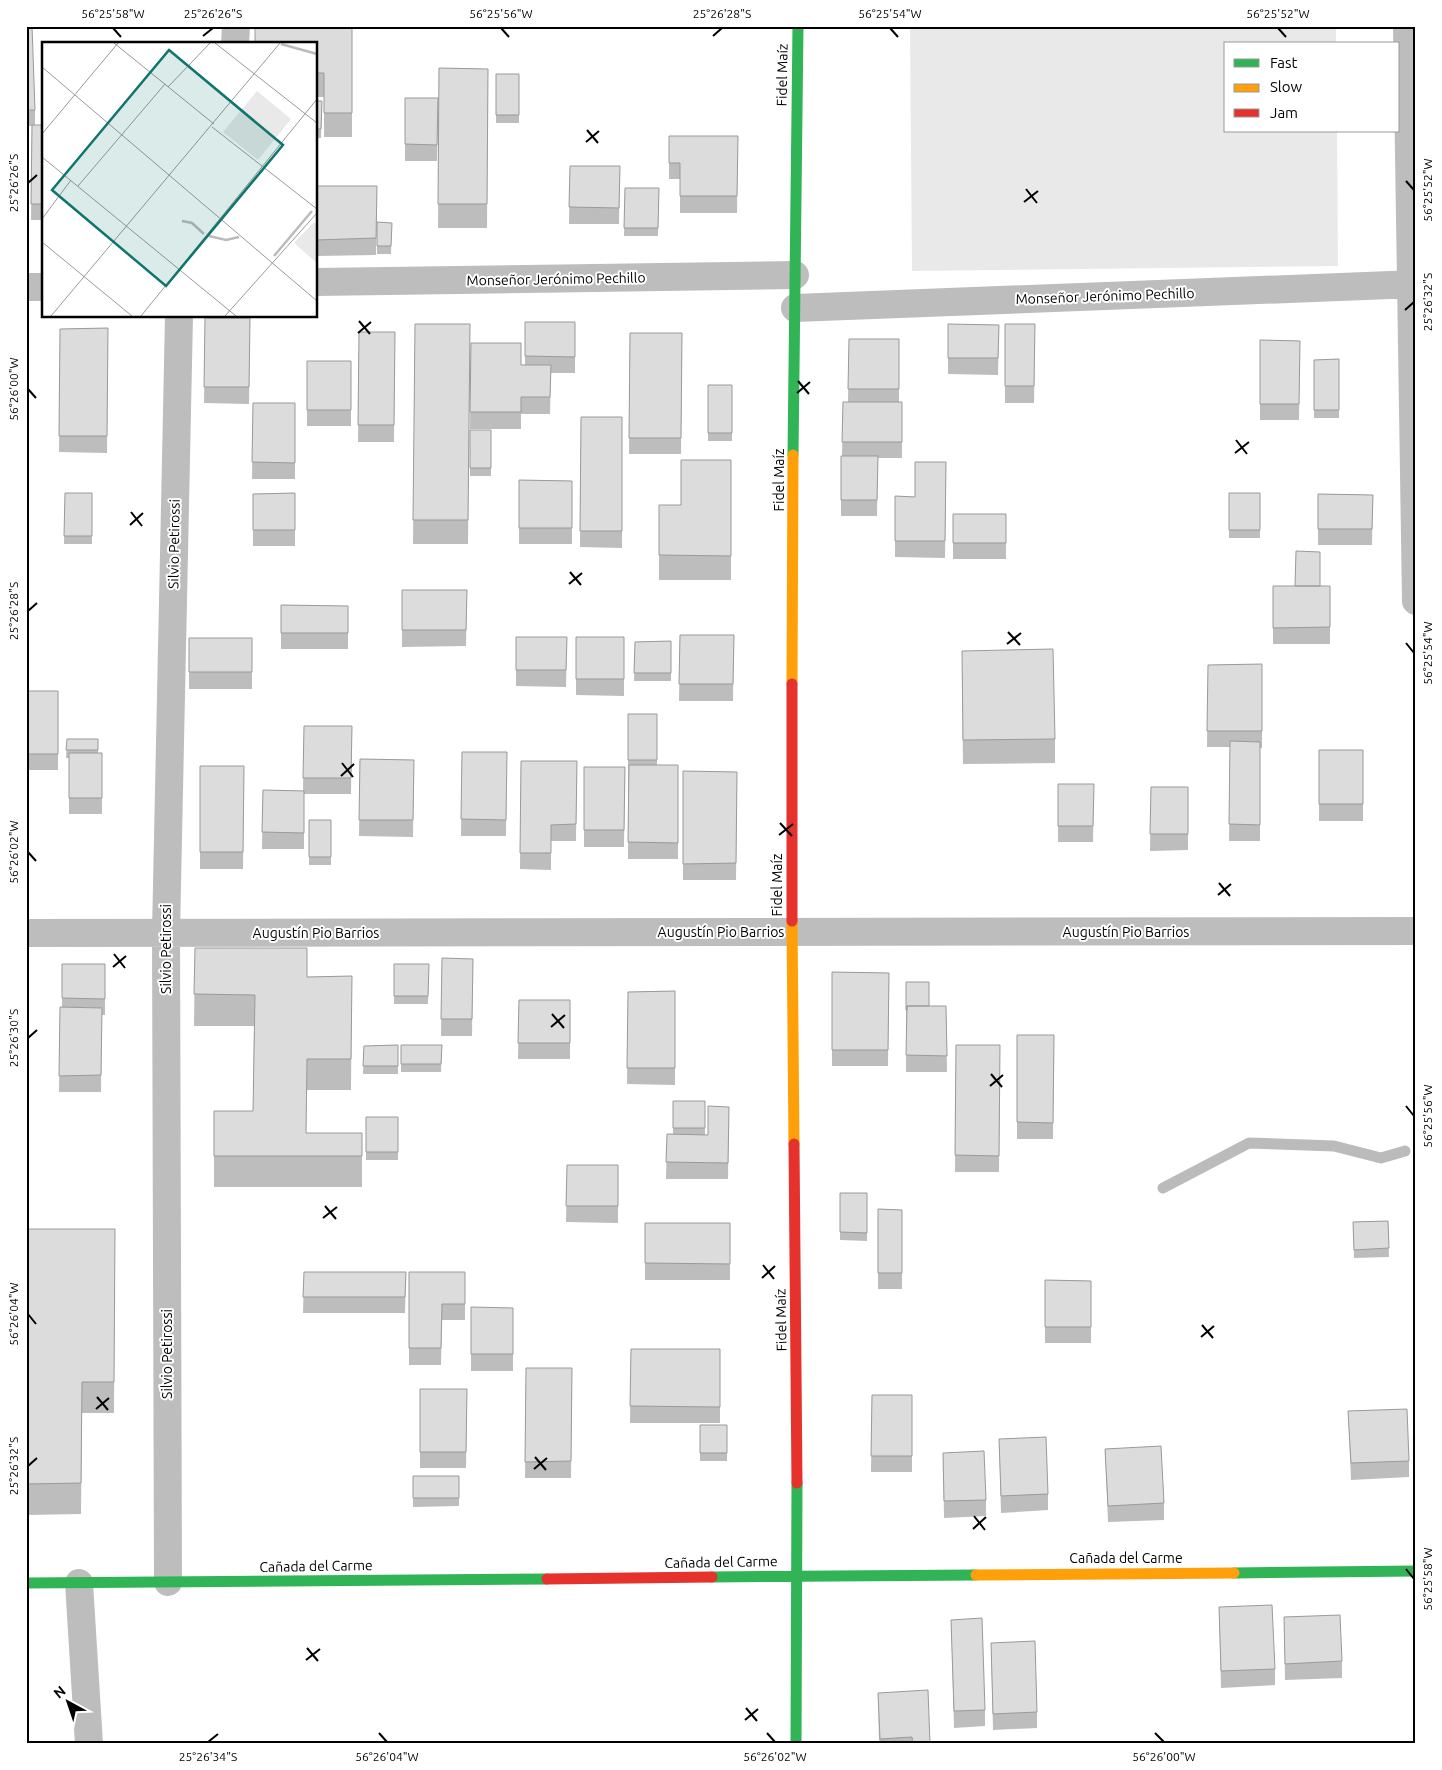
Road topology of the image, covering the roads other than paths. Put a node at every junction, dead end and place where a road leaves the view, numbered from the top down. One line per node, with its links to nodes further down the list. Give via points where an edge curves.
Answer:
1 (236, 26): 4 (street)
2 (798, 26): 5 (street, Fidel Maíz)
3 (1407, 26): 7 (street)
4 (235, 42)
5 (795, 275): 6 (street, Monseñor Jerónimo Pechillo); 10 (street, Fidel Maíz)
6 (318, 282)
7 (1413, 284): 10 (street, Monseñor Jerónimo Pechillo); 12 (street)
8 (26, 287): 9 (street)
9 (42, 287)
10 (795, 308): 14 (street, Fidel Maíz)
11 (179, 318): 16 (street, Silvio Petirossi)
12 (1416, 601)
13 (1416, 931): 14 (street, Augustín Pio Barrios)
14 (792, 932): 16 (street, Augustín Pio Barrios); 18 (street, Fidel Maíz)
15 (26, 933): 16 (street, Augustín Pio Barrios)
16 (166, 933): 20 (street, Silvio Petirossi)
17 (1416, 1571): 18 (street, Cañada del Carme)
18 (798, 1576): 20 (street, Cañada del Carme); 23 (street, Fidel Maíz)
19 (79, 1582): 20 (street, Cañada del Carme); 21 (street, Cañada del Carme); 22 (street)
20 (168, 1582)
21 (26, 1583)
22 (90, 1744)
23 (796, 1744)

